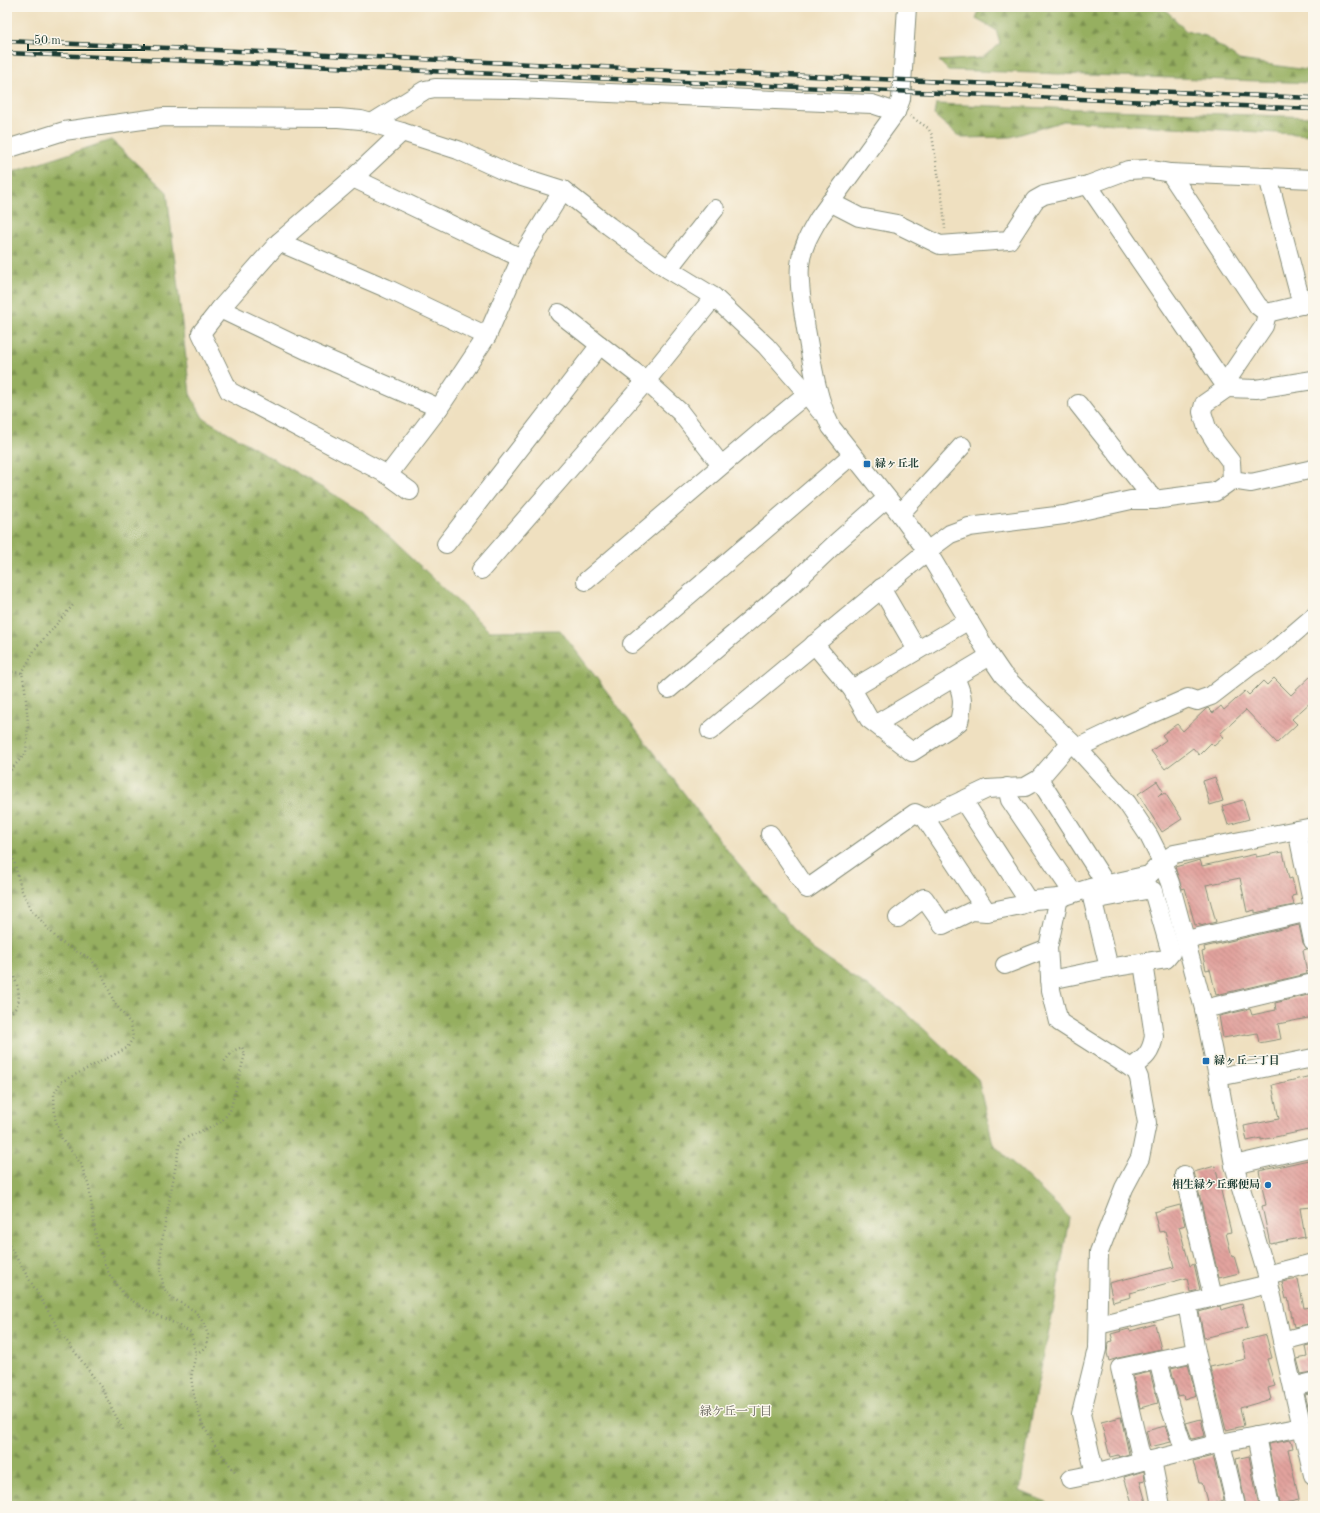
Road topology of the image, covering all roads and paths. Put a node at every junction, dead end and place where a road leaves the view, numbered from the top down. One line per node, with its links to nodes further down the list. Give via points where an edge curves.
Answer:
1 (907, 7): 2 (street, via 901,99)
2 (896, 112): 3 (street, via 872,104 435,88 426,90); 12 (street); 15 (path, via 918,120 932,135 945,227)
3 (372, 123): 4 (street); 5 (street, via 338,118 164,117 64,131)
4 (402, 132): 8 (street); 11 (street, via 458,150 506,172)
5 (7, 149)
6 (1170, 172): 7 (street); 10 (street, via 1128,170); 22 (street, via 1258,306)
7 (1268, 177): 9 (street); 19 (street)
8 (353, 178): 14 (street); 16 (street)
9 (1313, 179)
10 (1088, 185): 15 (street, via 1044,195 1036,200 1009,240); 27 (street)
11 (563, 190): 16 (street); 17 (street)
12 (830, 202): 15 (street, via 859,217 898,224); 28 (street, via 808,236 800,265)
13 (715, 209): 17 (street)
14 (280, 242): 20 (street); 23 (street)
15 (940, 245)
16 (521, 258): 23 (street)
17 (668, 269): 18 (street)
18 (714, 297): 26 (street); 28 (street)
19 (1307, 304): 22 (street)
20 (220, 309): 30 (street, via 308,351); 35 (street, via 201,333 229,391)
21 (559, 313): 24 (street)
22 (1267, 313): 27 (street, via 1264,326 1228,379)
23 (487, 336): 30 (street)
24 (600, 345): 26 (street); 41 (street)
25 (1313, 380): 27 (street, via 1256,389)
26 (646, 381): 33 (street, via 680,412); 43 (street)
27 (1226, 388): 36 (street, via 1204,404 1202,412 1215,442 1231,462)
28 (812, 389): 32 (street, via 831,427); 33 (street)
29 (1078, 404): 39 (street)
30 (439, 408): 35 (street)
31 (962, 446): 40 (street)
32 (852, 455): 38 (street); 49 (street)
33 (721, 465): 44 (street)
34 (1313, 469): 36 (street, via 1250,483)
35 (388, 475): 37 (street)
36 (1232, 480): 39 (street, via 1216,492)
37 (410, 491)
38 (887, 498): 40 (street); 56 (street, via 794,583)
39 (1154, 500): 42 (street, via 1131,500 1064,515 969,527 950,534)
40 (900, 514): 42 (street)
41 (446, 544)
42 (926, 550): 45 (street); 48 (street)
43 (481, 570)
44 (586, 581)
45 (881, 588): 50 (street); 51 (street)
46 (74, 604): 53 (path, via 35,649)
47 (1313, 617): 60 (street, via 1270,654 1211,696 1197,702 1188,698)
48 (969, 620): 51 (street); 52 (street)
49 (632, 644)
50 (814, 644): 57 (street); 59 (street)
51 (918, 650): 57 (street)
52 (990, 656): 55 (street); 60 (street, via 1018,691)
53 (22, 673): 54 (path, via 12,672); 61 (path, via 28,724 26,753)
54 (7, 678)
55 (955, 678): 58 (street); 58 (street, via 963,705 959,722 912,752)
56 (669, 689)
57 (852, 689): 58 (street, via 869,719)
58 (876, 724)
59 (710, 731)
60 (1074, 745): 62 (street); 69 (street, via 1127,802)
61 (7, 774)
62 (1039, 779): 63 (street, via 1024,786); 70 (street)
63 (1006, 787): 64 (street, via 987,788); 70 (street, via 1010,800 1071,890)
64 (963, 800): 65 (street); 72 (street)
65 (925, 818): 68 (street, via 915,814 807,889); 74 (street)
66 (1305, 829): 69 (street, via 1186,851 1174,854); 73 (street)
67 (7, 832): 103 (path, via 21,889 31,909 60,942 91,959 103,976 114,1002 131,1024 132,1038 127,1048 61,1082 54,1094 55,1118 62,1139 81,1164 89,1187 97,1244 109,1274 125,1296 191,1333)
68 (770, 834)
69 (1162, 862): 70 (street, via 1149,875); 76 (street)
70 (1091, 891): 71 (street); 80 (street, via 1153,891 1171,953 1166,959); 82 (street)
71 (1059, 898): 72 (street); 78 (street)
72 (1029, 902): 74 (street)
73 (1311, 910): 76 (street); 77 (street)
74 (987, 912): 75 (street, via 972,911 943,924 924,898)
75 (898, 918)
76 (1186, 940): 85 (street)
77 (1313, 941)
78 (1048, 948): 81 (street); 83 (street)
79 (7, 963): 86 (path, via 15,978 18,993 16,1006)
80 (1143, 963): 82 (street); 89 (street, via 1154,1036 1153,1046 1148,1055)
81 (1005, 965)
82 (1109, 968): 83 (street)
83 (1050, 980): 89 (street, via 1059,1022)
84 (1313, 983): 85 (street)
85 (1204, 1009): 90 (street)
86 (7, 1016)
87 (1313, 1058): 90 (street)
88 (223, 1063): 103 (path, via 232,1051 242,1047 245,1054 230,1111 221,1122 180,1142 161,1246 164,1289 172,1298 195,1311 208,1335 206,1347)
89 (1132, 1068): 99 (street, via 1139,1078 1147,1123 1140,1158 1124,1188 1098,1252)
90 (1218, 1077): 92 (street)
91 (1313, 1147): 92 (street)
92 (1234, 1165): 96 (street)
93 (1184, 1176): 97 (street)
94 (7, 1242): 108 (path, via 63,1336 101,1387)
95 (1313, 1263): 96 (street)
96 (1268, 1280): 97 (street); 101 (street)
97 (1213, 1297): 98 (street)
98 (1187, 1304): 99 (street); 102 (street)
99 (1098, 1325): 114 (street, via 1097,1349 1081,1414)
100 (1313, 1334): 101 (street)
101 (1282, 1341): 106 (street)
102 (1196, 1352): 104 (street); 110 (street)
103 (196, 1354): 113 (path, via 191,1377 202,1423 213,1443)
104 (1158, 1360): 111 (street); 112 (street, via 1120,1368)
105 (1313, 1382): 106 (street)
106 (1293, 1387): 107 (street)
107 (1302, 1427): 109 (street); 115 (street)
108 (124, 1430)
109 (1256, 1436): 110 (street); 119 (street)
110 (1220, 1443): 111 (street); 118 (street)
111 (1185, 1452): 112 (street)
112 (1147, 1461): 114 (street); 117 (street)
113 (236, 1473)
114 (1095, 1474): 116 (street)
115 (1313, 1475)
116 (1070, 1479)
117 (1161, 1506)
118 (1236, 1506)
119 (1270, 1506)

